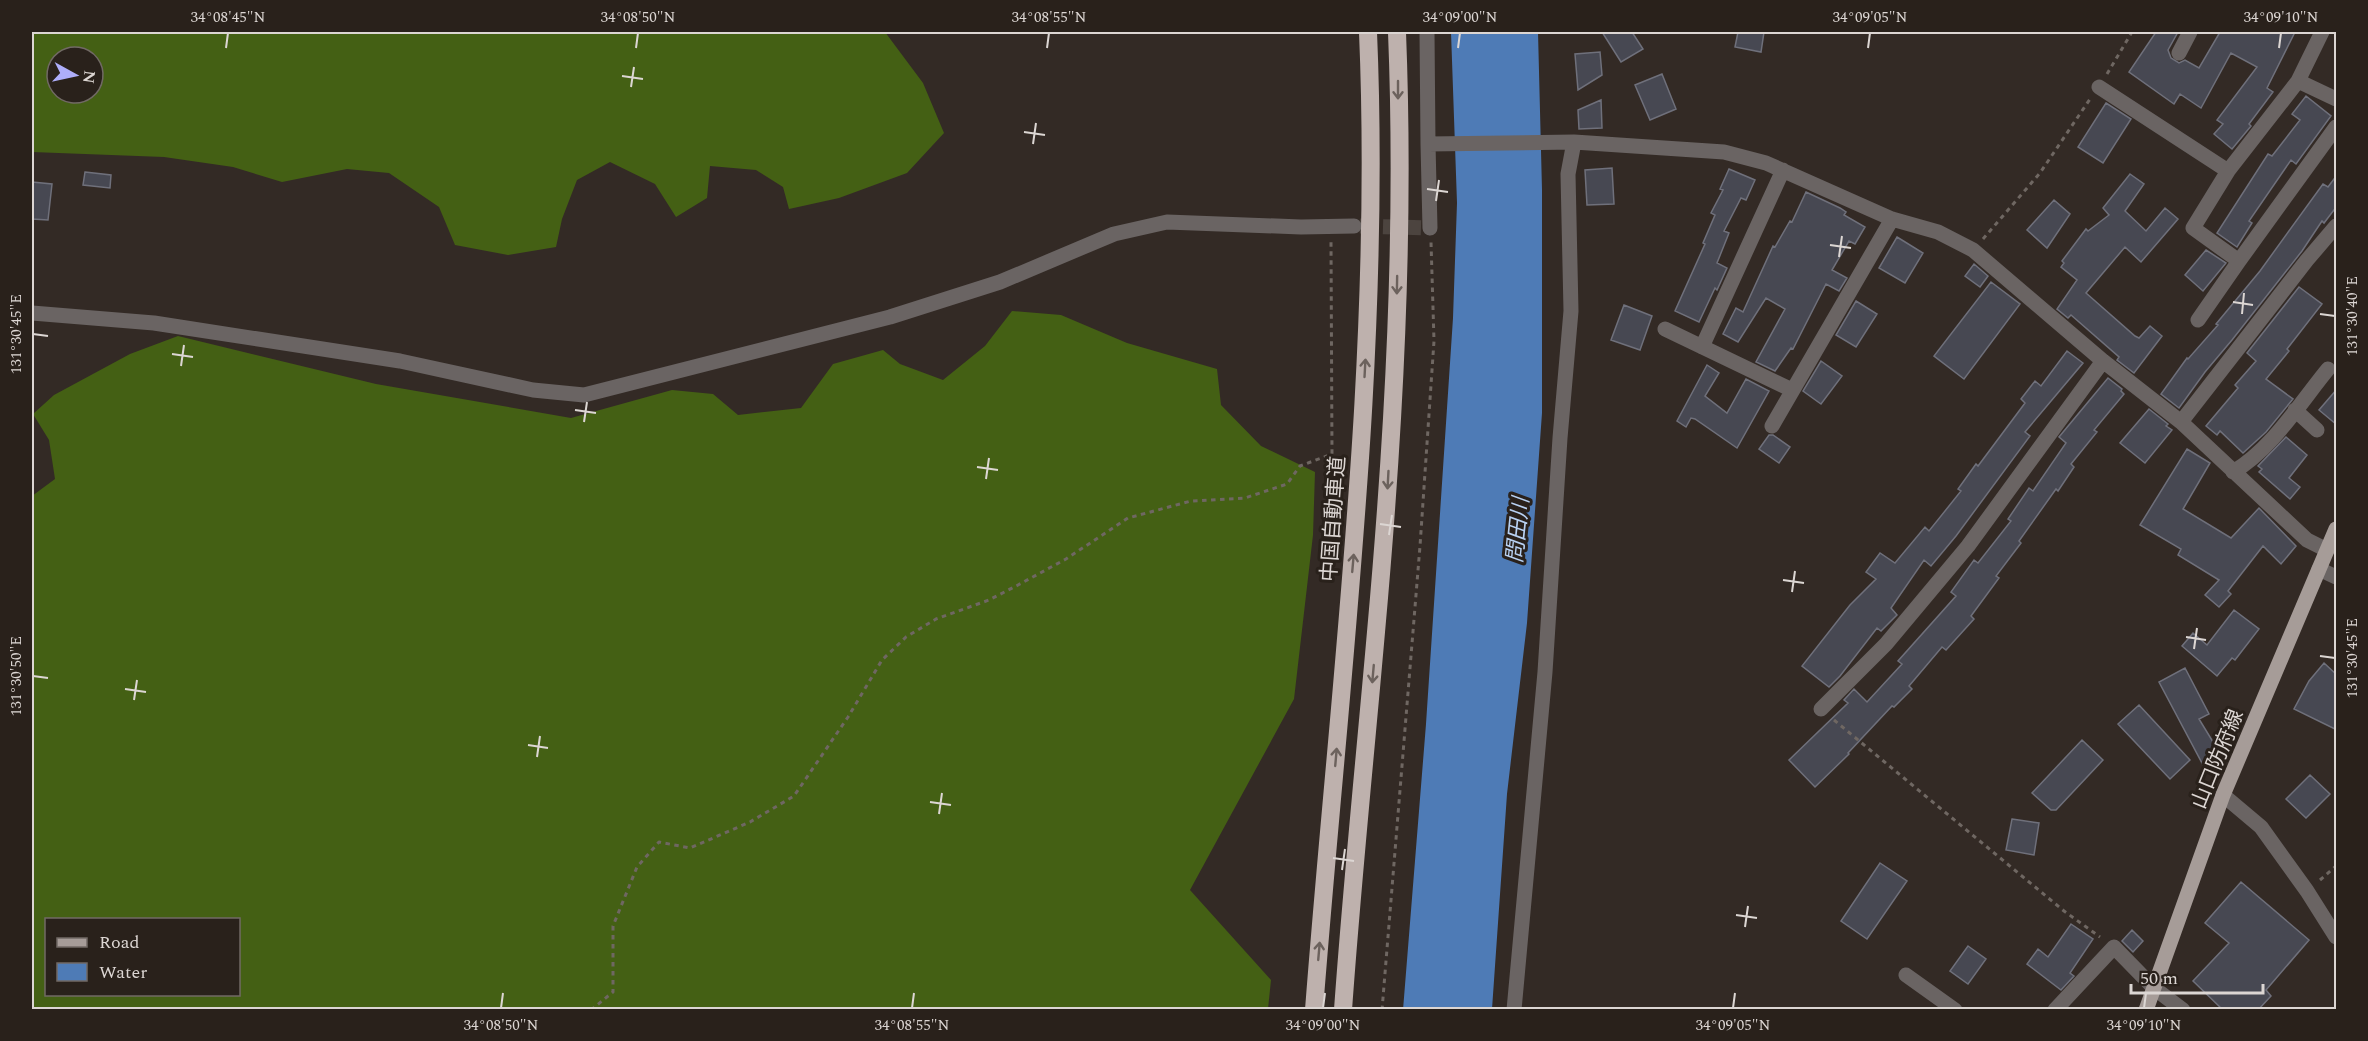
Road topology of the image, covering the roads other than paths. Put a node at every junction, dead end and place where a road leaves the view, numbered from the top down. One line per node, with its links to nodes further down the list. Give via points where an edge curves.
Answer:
1 (1368, 32): 41 (highway, 中国自動車道, one-way to 1, via 1359,488 1371,194)
2 (1397, 32): 42 (highway, one-way to 42, via 1399,193 1395,344 1378,606)
3 (1427, 32): 12 (street)
4 (2190, 32): 6 (street)
5 (2322, 32): 7 (street)
6 (2179, 52)
7 (2298, 81): 9 (street); 14 (street)
8 (2099, 87): 14 (street)
9 (2337, 99)
10 (2337, 127): 19 (street)
11 (1574, 142): 12 (street); 13 (street, via 1724,152); 43 (street, via 1568,174 1571,312 1545,672)
12 (1428, 144): 18 (street)
13 (1783, 170): 15 (street); 23 (street)
14 (2228, 171): 19 (street, via 2193,228)
15 (1892, 219): 24 (street, via 1938,232 1973,250); 26 (street)
16 (1354, 226): 20 (street, via 1167,222 1114,234 1000,282 890,317 584,394 533,390 400,361 154,323)
17 (2337, 226): 28 (street)
18 (1430, 228)
19 (2239, 261): 21 (street)
20 (32, 313)
21 (2198, 320)
22 (1665, 329): 23 (street)
23 (1702, 347): 26 (street)
24 (2103, 361): 28 (street); 36 (street, via 1968,546 1886,644)
25 (2328, 369): 27 (street)
26 (1792, 390): 29 (street)
27 (2295, 410): 30 (street); 31 (street, via 2246,464)
28 (2181, 422): 31 (street)
29 (1772, 426)
30 (2317, 430)
31 (2233, 472): 33 (street, via 2307,540)
32 (2337, 529): 33 (main road, 山口防府線)
33 (2327, 550): 34 (main road, 山口防府線)
34 (2319, 569): 35 (street); 37 (main road, 山口防府線)
35 (2337, 577)
36 (1821, 710)
37 (2223, 795): 38 (street, via 2261,827); 40 (main road, 山口防府線)
38 (2337, 937)
39 (1906, 975): 44 (street)
40 (2154, 988): 45 (street, via 2114,947); 46 (main road, 山口防府線); 47 (street)
41 (1314, 1010)
42 (1343, 1010)
43 (1514, 1010)
44 (1955, 1010)
45 (2055, 1010)
46 (2146, 1010)
47 (2183, 1010)

